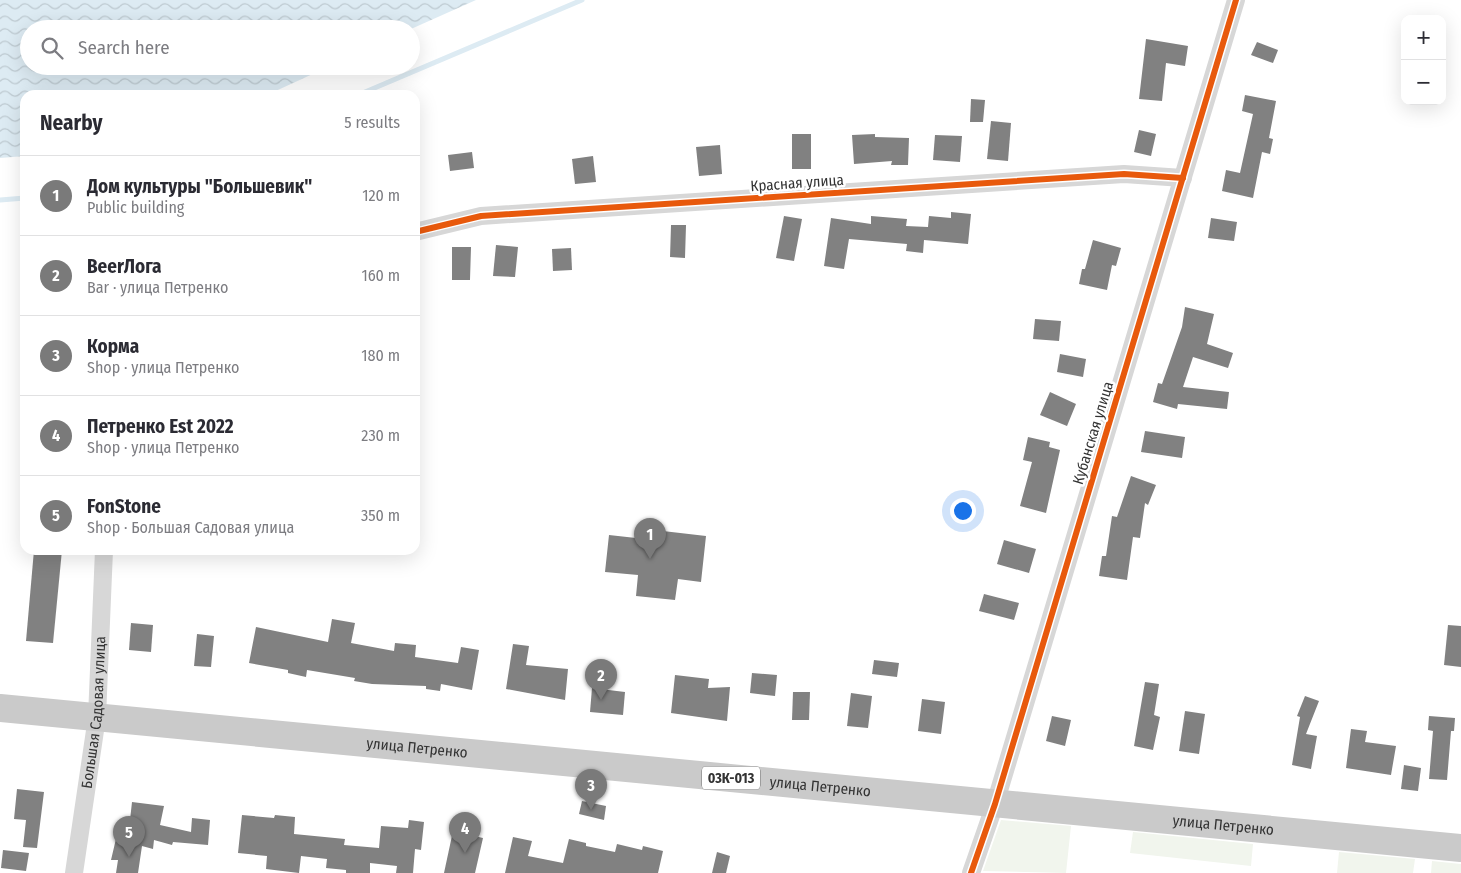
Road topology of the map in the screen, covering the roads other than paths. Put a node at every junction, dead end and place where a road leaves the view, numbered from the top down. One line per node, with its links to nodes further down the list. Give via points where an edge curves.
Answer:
1 (1236, 0): 2 (street, Кубанская улица)
2 (1183, 178): 3 (street, Красная улица, via 1124,174 481,216); 7 (street, Кубанская улица)
3 (420, 231)
4 (104, 555): 6 (street, Большая Садовая улица)
5 (0, 708): 6 (main road, улица Петренко / 03К-013)
6 (97, 717): 7 (main road, улица Петренко / 03К-013); 9 (street, Большая Садовая улица)
7 (995, 804): 8 (main road, улица Петренко / 03К-013); 10 (street, Кубанская улица)
8 (1461, 848)
9 (74, 873)
10 (972, 873)

